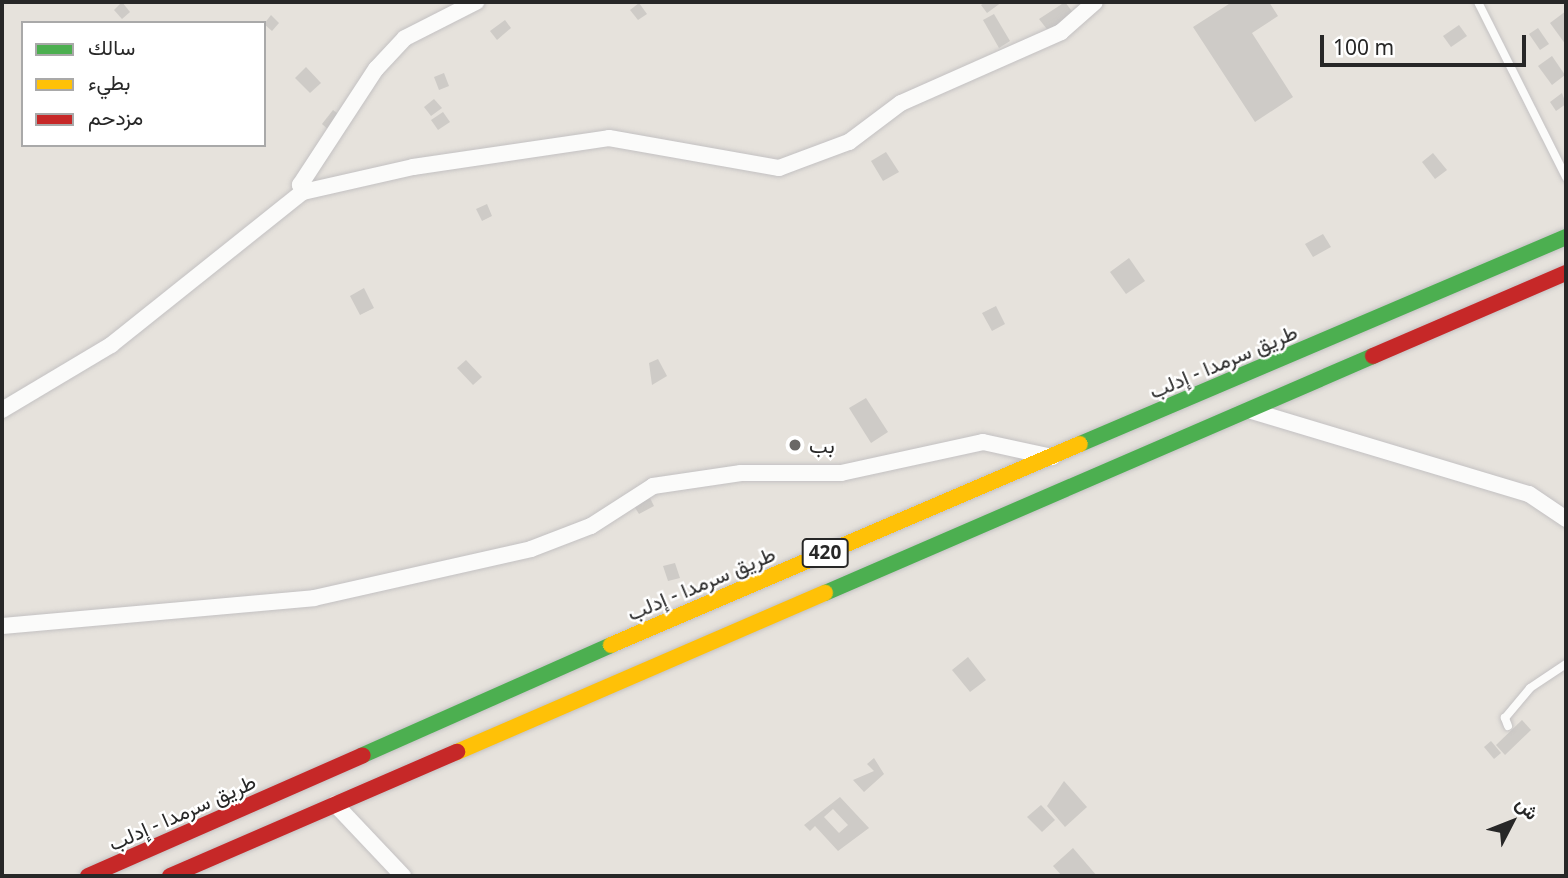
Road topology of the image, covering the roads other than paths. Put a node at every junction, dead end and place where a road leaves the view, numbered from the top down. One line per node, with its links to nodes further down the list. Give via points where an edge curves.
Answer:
1 (476, 2): 5 (street, via 405,38 376,69 300,185)
2 (1095, 2): 5 (street, via 1061,32 901,103 849,142 779,169 609,138 413,167)
3 (1478, 2): 4 (lane)
4 (1566, 177)
5 (303, 192): 11 (street, via 111,345)
6 (1566, 237): 8 (highway, طريق سرمدا - إدلب / 420)
7 (1566, 273): 9 (highway, 420)
8 (1423, 298): 9 (highway); 12 (highway, طريق سرمدا - إدلب / 420)
9 (1436, 327): 10 (highway, 420)
10 (1247, 409): 13 (street, via 1529,494); 16 (highway, 420)
11 (2, 410)
12 (1052, 457): 14 (highway, طريق سرمدا - إدلب / 420); 15 (street, via 984,442 841,473 741,474 653,486 591,526 531,549 314,598)
13 (1566, 519)
14 (664, 622): 16 (highway); 20 (highway, طريق سرمدا - إدلب / 420)
15 (2, 626)
16 (680, 653): 19 (highway, 420)
17 (1566, 664): 18 (lane, via 1530,688 1505,718)
18 (1508, 726)
19 (335, 803): 21 (highway, 420); 22 (street)
20 (88, 876)
21 (170, 876)
22 (403, 876)

